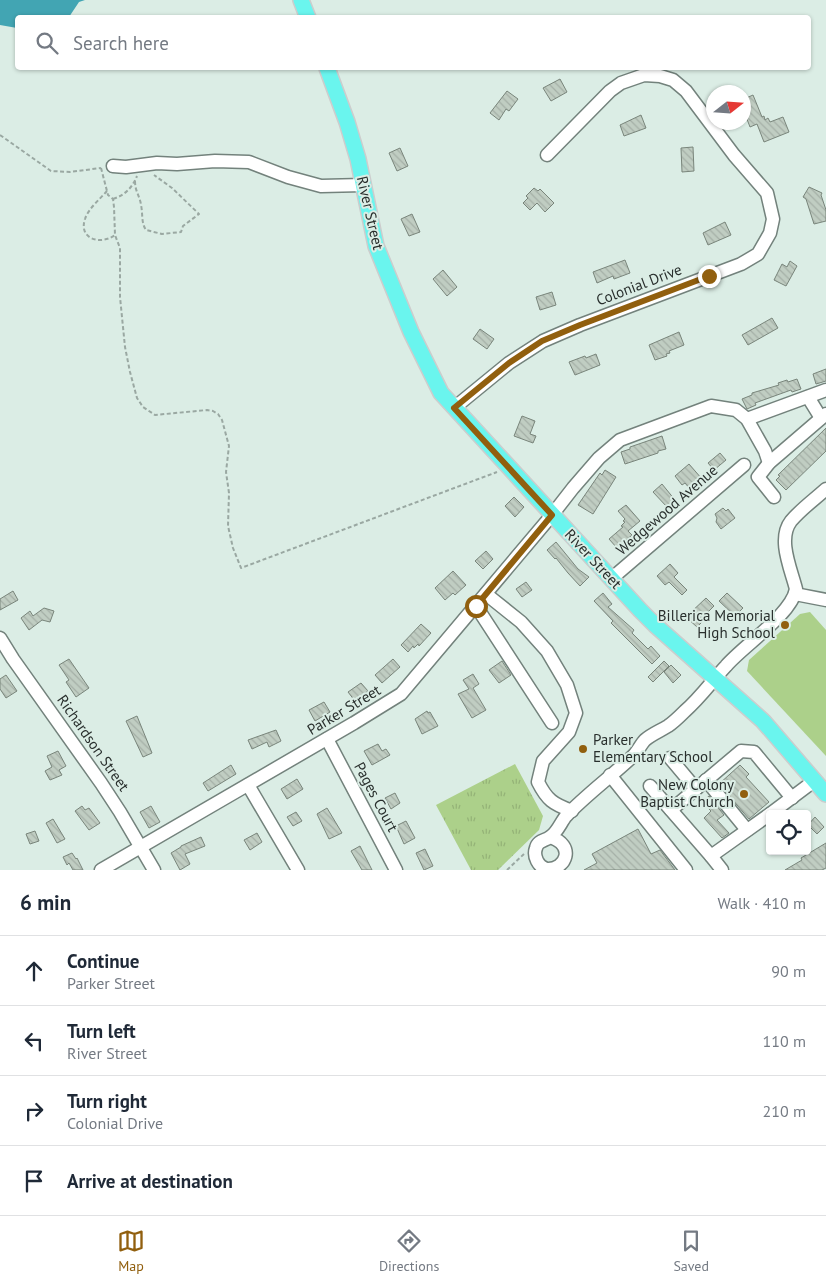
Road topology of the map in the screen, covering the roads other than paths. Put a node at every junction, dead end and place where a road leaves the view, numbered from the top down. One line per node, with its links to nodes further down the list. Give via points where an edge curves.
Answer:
1 (301, 0): 2 (main road)
2 (307, 15)
3 (328, 70): 6 (main road, River Street, via 347,122)
4 (547, 155): 9 (street, Colonial Drive, via 610,90 621,83 644,75 673,80 686,91 767,193 773,219 770,233 758,254 741,264 536,345)
5 (107, 167): 6 (street, via 249,162 321,186)
6 (363, 185): 9 (main road, River Street, via 374,238 411,332 441,393)
7 (826, 390): 8 (street)
8 (808, 397): 10 (street); 11 (street)
9 (454, 408): 16 (main road, River Street)
10 (824, 416): 12 (street)
11 (747, 419): 12 (street); 16 (street, Parker Street, via 736,410 711,406 620,440 599,458)
12 (770, 463): 15 (street, via 758,477)
13 (744, 465): 17 (street, Wedgewood Avenue)
14 (826, 489): 19 (street, via 786,529 786,548)
15 (774, 497)
16 (552, 515): 17 (main road, River Street); 18 (street, Parker Street)
17 (612, 579): 23 (main road, River Street, via 655,625)
18 (486, 594): 21 (street, Parker Street); 36 (street, via 521,622 547,651 567,685 576,713 569,732 543,761 538,782 550,801)
19 (795, 594): 20 (street); 23 (street, via 785,610)
20 (826, 600)
21 (476, 606): 24 (street); 25 (street, Parker Street, via 400,694)
22 (0, 638): 40 (street, Richardson Street, via 101,783)
23 (716, 679): 27 (street, via 686,710 644,741 634,755); 28 (main road, River Street, via 763,721)
24 (552, 723)
25 (327, 739): 29 (street, Parker Street); 45 (street, Pages Court)
26 (670, 758): 30 (street)
27 (610, 775): 36 (street); 46 (street)
28 (814, 781): 32 (main road, River Street); 33 (street)
29 (248, 785): 40 (street, Parker Street); 44 (street)
30 (701, 785): 33 (street, via 741,751 754,752); 34 (street); 38 (street)
31 (650, 786): 34 (street)
32 (826, 794)
33 (792, 798): 35 (street)
34 (671, 810): 41 (street)
35 (776, 810)
36 (572, 811): 39 (street)
37 (766, 817): 38 (street)
38 (747, 830): 41 (street)
39 (550, 837): 39 (street, via 565,847 566,856 555,869 546,869 538,864 535,856 536,847)
40 (141, 847): 42 (street, Parker Street); 43 (street, Richardson Street)
41 (711, 856): 47 (street)
42 (102, 870)
43 (154, 870)
44 (298, 870)
45 (396, 870)
46 (686, 870)
47 (722, 870)

